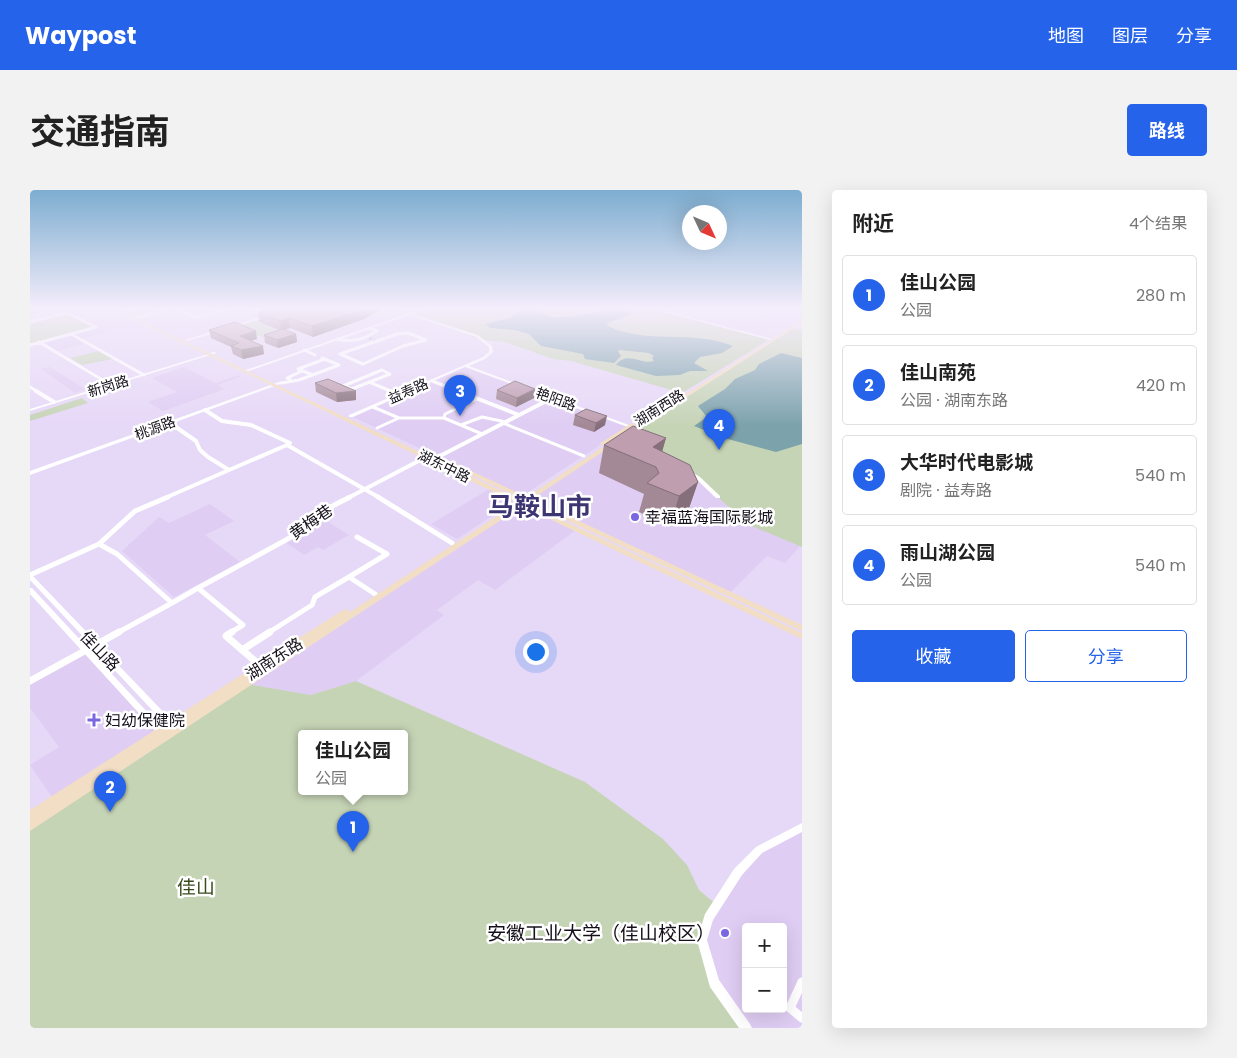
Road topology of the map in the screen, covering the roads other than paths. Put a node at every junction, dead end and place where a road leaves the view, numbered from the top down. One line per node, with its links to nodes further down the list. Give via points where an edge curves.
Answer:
1 (50, 348): 22 (street)
2 (97, 348): 17 (street)
3 (201, 348): 12 (main road, 湖东中路)
4 (203, 348): 12 (main road, 湖东中路)
5 (306, 348): 15 (street)
6 (310, 348): 11 (street)
7 (357, 348): 8 (street, via 340,354 363,364)
8 (398, 348)
9 (490, 348): 14 (street, via 491,352 484,358)
10 (758, 348): 39 (main road, 湖南西路)
11 (304, 350): 13 (street); 15 (street)
12 (212, 353): 15 (main road, 湖东中路); 17 (street, 新岗路)
13 (315, 355)
14 (465, 366): 20 (street, 益寿路); 26 (street, 艳阳路)
15 (246, 369): 23 (main road, 湖东中路)
16 (302, 371): 18 (street); 18 (street, via 298,369 324,358 340,365); 19 (street, via 287,378)
17 (144, 375): 22 (street, 新岗路)
18 (313, 375): 19 (street)
19 (290, 380): 23 (street)
20 (432, 381): 25 (street, 益寿路); 27 (street)
21 (369, 382): 21 (street, via 390,374 382,370 343,386 352,390); 25 (street)
22 (112, 384): 28 (street, 新岗路)
23 (278, 384): 31 (street, 桃源路); 33 (main road, 湖东中路); 44 (main road, 湖东中路)
24 (30, 387): 28 (street)
25 (400, 395): 29 (street, 益寿路)
26 (552, 398): 32 (street); 39 (street, 艳阳路)
27 (478, 399): 32 (street); 35 (street, via 445,414)
28 (54, 402): 30 (street, 新岗路)
29 (373, 407): 33 (street, 益寿路); 34 (street)
30 (30, 410)
31 (205, 410): 36 (street, 桃源路); 42 (street, via 222,421 264,430 290,443)
32 (519, 415): 37 (street)
33 (351, 416): 40 (main road, 湖东中路)
34 (399, 418): 35 (street); 40 (street)
35 (444, 418): 38 (street)
36 (170, 423): 47 (street, via 196,441 208,457); 48 (street, 桃源路)
37 (504, 423): 38 (street, via 482,417); 41 (street); 43 (street)
38 (461, 425): 41 (street)
39 (632, 427): 43 (main road, 湖南西路); 51 (main road, 湖南西路)
40 (377, 428): 45 (main road, 湖东中路)
41 (482, 434): 45 (street)
42 (287, 445): 47 (street); 49 (street)
43 (584, 456): 51 (main road, 湖南西路)
44 (426, 457): 49 (street, 黄梅巷); 51 (main road, 湖东中路)
45 (438, 457): 51 (main road, 湖东中路)
46 (680, 467): 50 (street, via 698,478)
47 (229, 470): 54 (street, via 135,511)
48 (30, 473)
49 (364, 490): 53 (street); 57 (street, 黄梅巷, via 317,514 306,529)
50 (718, 497)
51 (522, 499): 53 (main road, 湖南东路); 61 (main road, 湖东中路); 62 (main road, 湖东中路); 71 (main road)
52 (357, 537): 56 (street, via 387,554)
53 (452, 542): 59 (main road, 湖南东路)
54 (99, 544): 55 (street); 60 (street, via 117,554)
55 (30, 576): 63 (street, 佳山路)
56 (350, 577): 59 (street); 65 (street)
57 (198, 588): 60 (street, 黄梅巷); 65 (street, via 243,625 226,636)
58 (30, 590): 64 (street, 佳山路)
59 (375, 594): 66 (main road, 湖南东路)
60 (172, 603): 63 (street)
61 (802, 628)
62 (802, 636)
63 (95, 646): 64 (street); 68 (street, 佳山路)
64 (86, 650): 67 (street); 69 (street, 佳山路)
65 (242, 650): 66 (street)
66 (262, 667): 68 (main road, 湖南东路)
67 (30, 680)
68 (171, 725): 69 (main road, 湖南东路)
69 (160, 731): 70 (main road, 湖南东路)
70 (30, 815)
71 (30, 826)
72 (802, 827): 75 (street, via 759,850 738,872 709,918 702,940 714,983)
73 (802, 982): 74 (street, via 790,1008)
74 (802, 1018)
75 (746, 1028)

